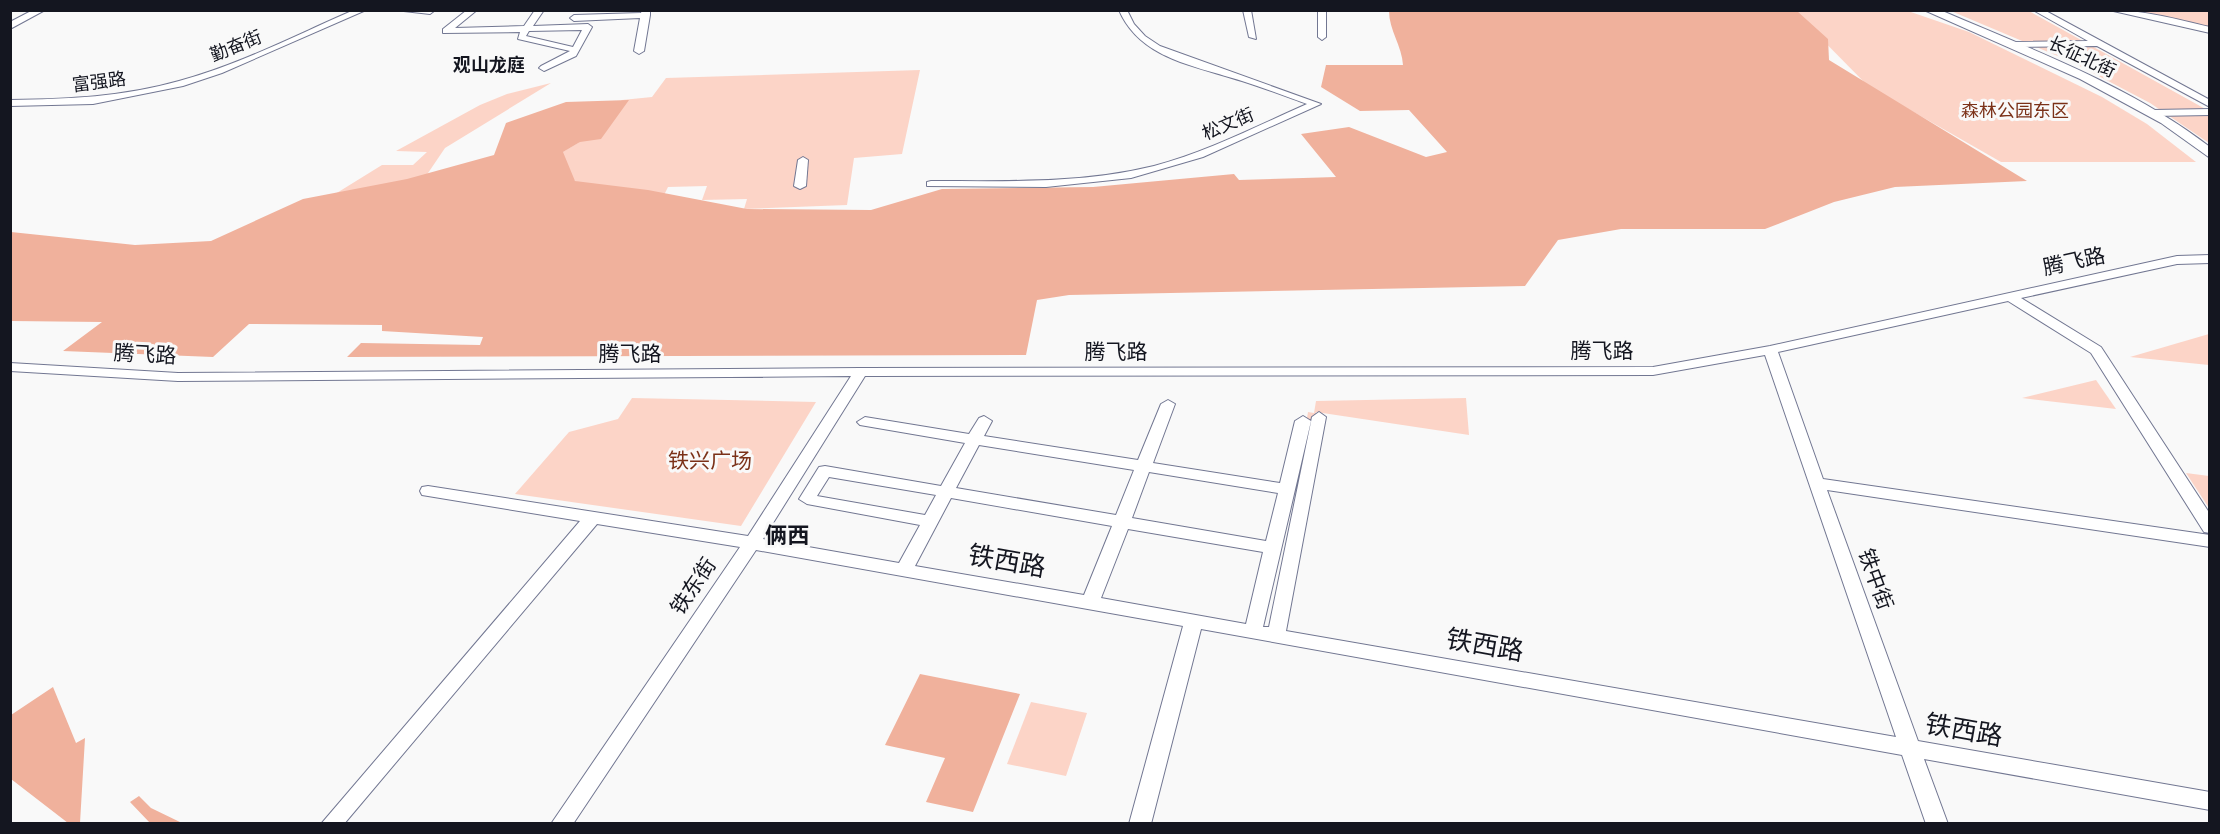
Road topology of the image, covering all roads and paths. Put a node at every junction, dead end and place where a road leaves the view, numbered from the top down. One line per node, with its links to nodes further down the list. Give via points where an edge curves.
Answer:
1 (41, 10): 15 (street)
2 (362, 10): 26 (street, 勤奋街)
3 (399, 10): 12 (street)
4 (473, 10): 14 (street)
5 (540, 10): 17 (street)
6 (1123, 10): 33 (street, 松文街, via 1130,27 1162,51 1194,66 1244,78 1316,104 1201,154 1158,168 1065,182)
7 (1247, 10): 19 (street)
8 (1322, 10): 20 (street)
9 (1929, 10): 22 (main road, 长征北街)
10 (2037, 10): 21 (street)
11 (2113, 10): 16 (street)
12 (430, 11)
13 (646, 13): 14 (street); 24 (street)
14 (460, 20): 17 (street, via 446,31)
15 (10, 26)
16 (2210, 30)
17 (524, 33): 18 (street); 23 (street); 23 (street, via 588,27)
18 (489, 37)
19 (1253, 37)
20 (1322, 37)
21 (2099, 44): 22 (street); 28 (street)
22 (2011, 45): 30 (main road, 长征北街, via 2084,76)
23 (575, 50): 25 (street)
24 (639, 51)
25 (544, 68)
26 (189, 81): 27 (street, 富强路, via 93,101)
27 (10, 103)
28 (2210, 104)
29 (2210, 112): 30 (street)
30 (2153, 113): 31 (main road, 长征北街)
31 (2210, 154)
32 (802, 160): 34 (street)
33 (931, 184)
34 (800, 186)
35 (2210, 259): 36 (street, 腾飞路, via 2177,260)
36 (2008, 296): 37 (street, 腾飞路); 52 (street, via 2096,350)
37 (1770, 350): 39 (street, 腾飞路, via 1653,371); 45 (street, 铁中街)
38 (10, 368): 39 (street, 腾飞路, via 178,377)
39 (861, 372): 54 (street, 铁东街)
40 (1168, 404): 44 (street)
41 (984, 421): 43 (street)
42 (865, 422): 43 (street)
43 (974, 440): 44 (street); 48 (street)
44 (1143, 466): 46 (street); 51 (street)
45 (1817, 483): 53 (street); 61 (street, 铁中街)
46 (1287, 489): 55 (street); 60 (street, via 1311,419)
47 (428, 491): 49 (street, 铁西路)
48 (945, 492): 50 (street); 50 (street, via 825,471 807,499); 51 (street)
49 (593, 517): 54 (street, 铁西路); 63 (street)
50 (930, 521): 56 (street)
51 (1122, 522): 55 (street); 57 (street)
52 (2210, 528)
53 (2210, 541)
54 (752, 543): 56 (street, 铁西路); 64 (street, 铁东街)
55 (1273, 548): 59 (street)
56 (904, 570): 57 (street, 铁西路)
57 (1090, 603): 58 (street, 铁西路)
58 (1194, 621): 59 (street, 铁西路); 65 (street)
59 (1253, 632): 60 (street, 铁西路)
60 (1276, 636): 61 (street, 铁西路)
61 (1912, 748): 62 (street, 铁西路); 66 (street, 铁中街)
62 (2210, 801)
63 (331, 824)
64 (561, 824)
65 (1140, 824)
66 (1937, 824)

